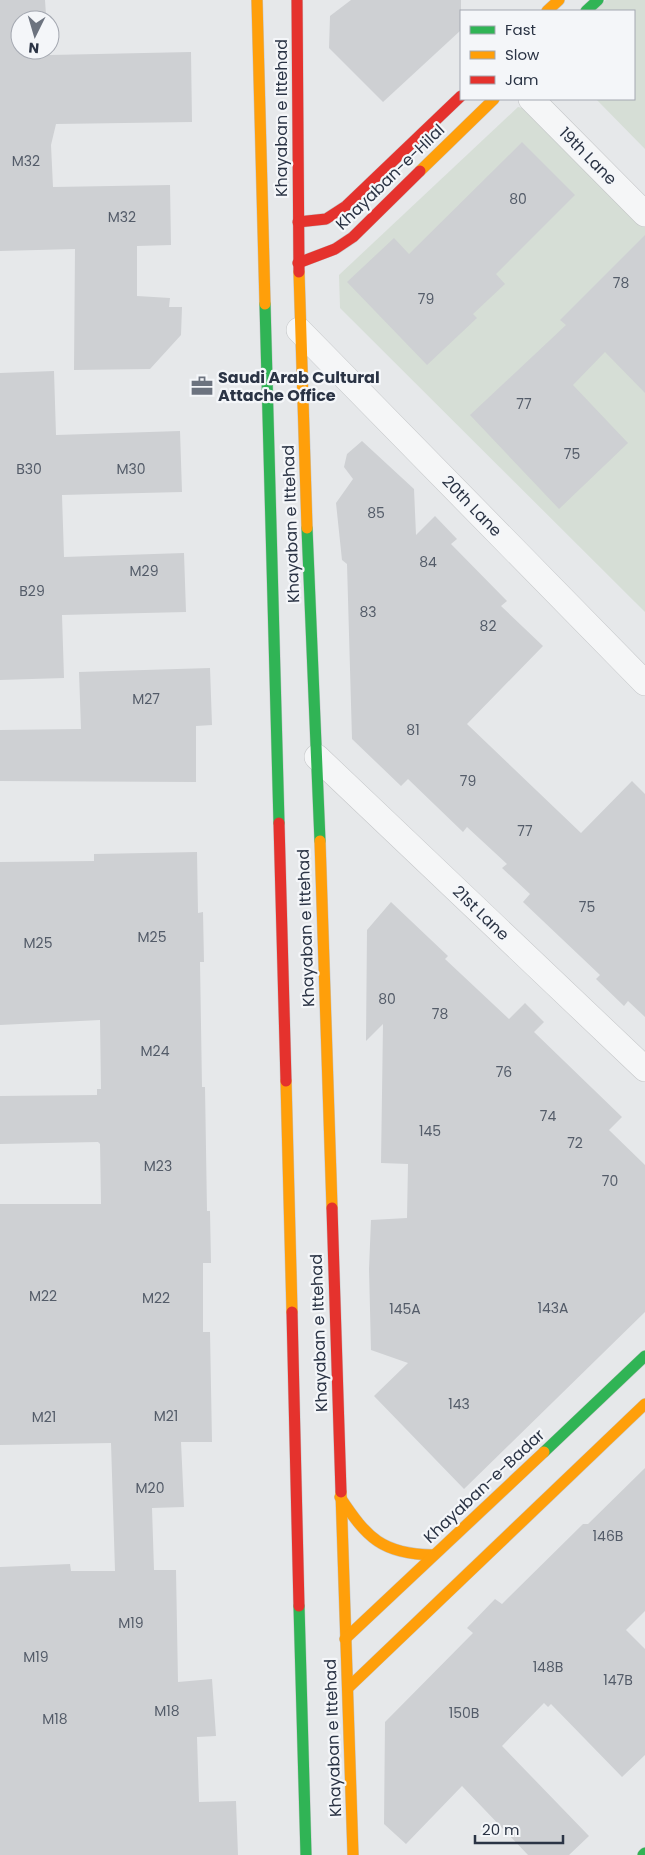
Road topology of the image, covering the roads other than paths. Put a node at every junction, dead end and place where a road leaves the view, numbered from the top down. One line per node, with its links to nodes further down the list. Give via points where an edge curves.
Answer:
1 (257, 0): 24 (main road, Khayaban e Ittehad)
2 (297, 0): 11 (main road, Khayaban e Ittehad)
3 (559, 0): 5 (main road)
4 (598, 0): 6 (main road)
5 (548, 10)
6 (587, 10)
7 (460, 97): 11 (main road, via 346,206 326,219)
8 (493, 100): 12 (main road, Khayaban-e-Hilal, via 353,236 335,249)
9 (532, 100): 10 (street, 19th Lane)
10 (645, 214)
11 (298, 222): 12 (main road, Khayaban e Ittehad)
12 (298, 263): 13 (main road, Khayaban e Ittehad)
13 (299, 330): 14 (street, 20th Lane); 15 (main road, Khayaban e Ittehad)
14 (645, 683)
15 (317, 758): 16 (street, 21st Lane); 19 (main road, Khayaban e Ittehad)
16 (645, 1069)
17 (645, 1356): 20 (main road, Khayaban-e-Badar)
18 (645, 1404): 22 (main road)
19 (340, 1497): 20 (main road, via 371,1540 390,1551 411,1556); 21 (main road, Khayaban e Ittehad)
20 (433, 1555): 21 (main road, Khayaban-e-Badar)
21 (345, 1639): 22 (main road, Khayaban e Ittehad)
22 (349, 1687): 23 (main road, Khayaban e Ittehad)
23 (355, 1852)
24 (306, 1855)

